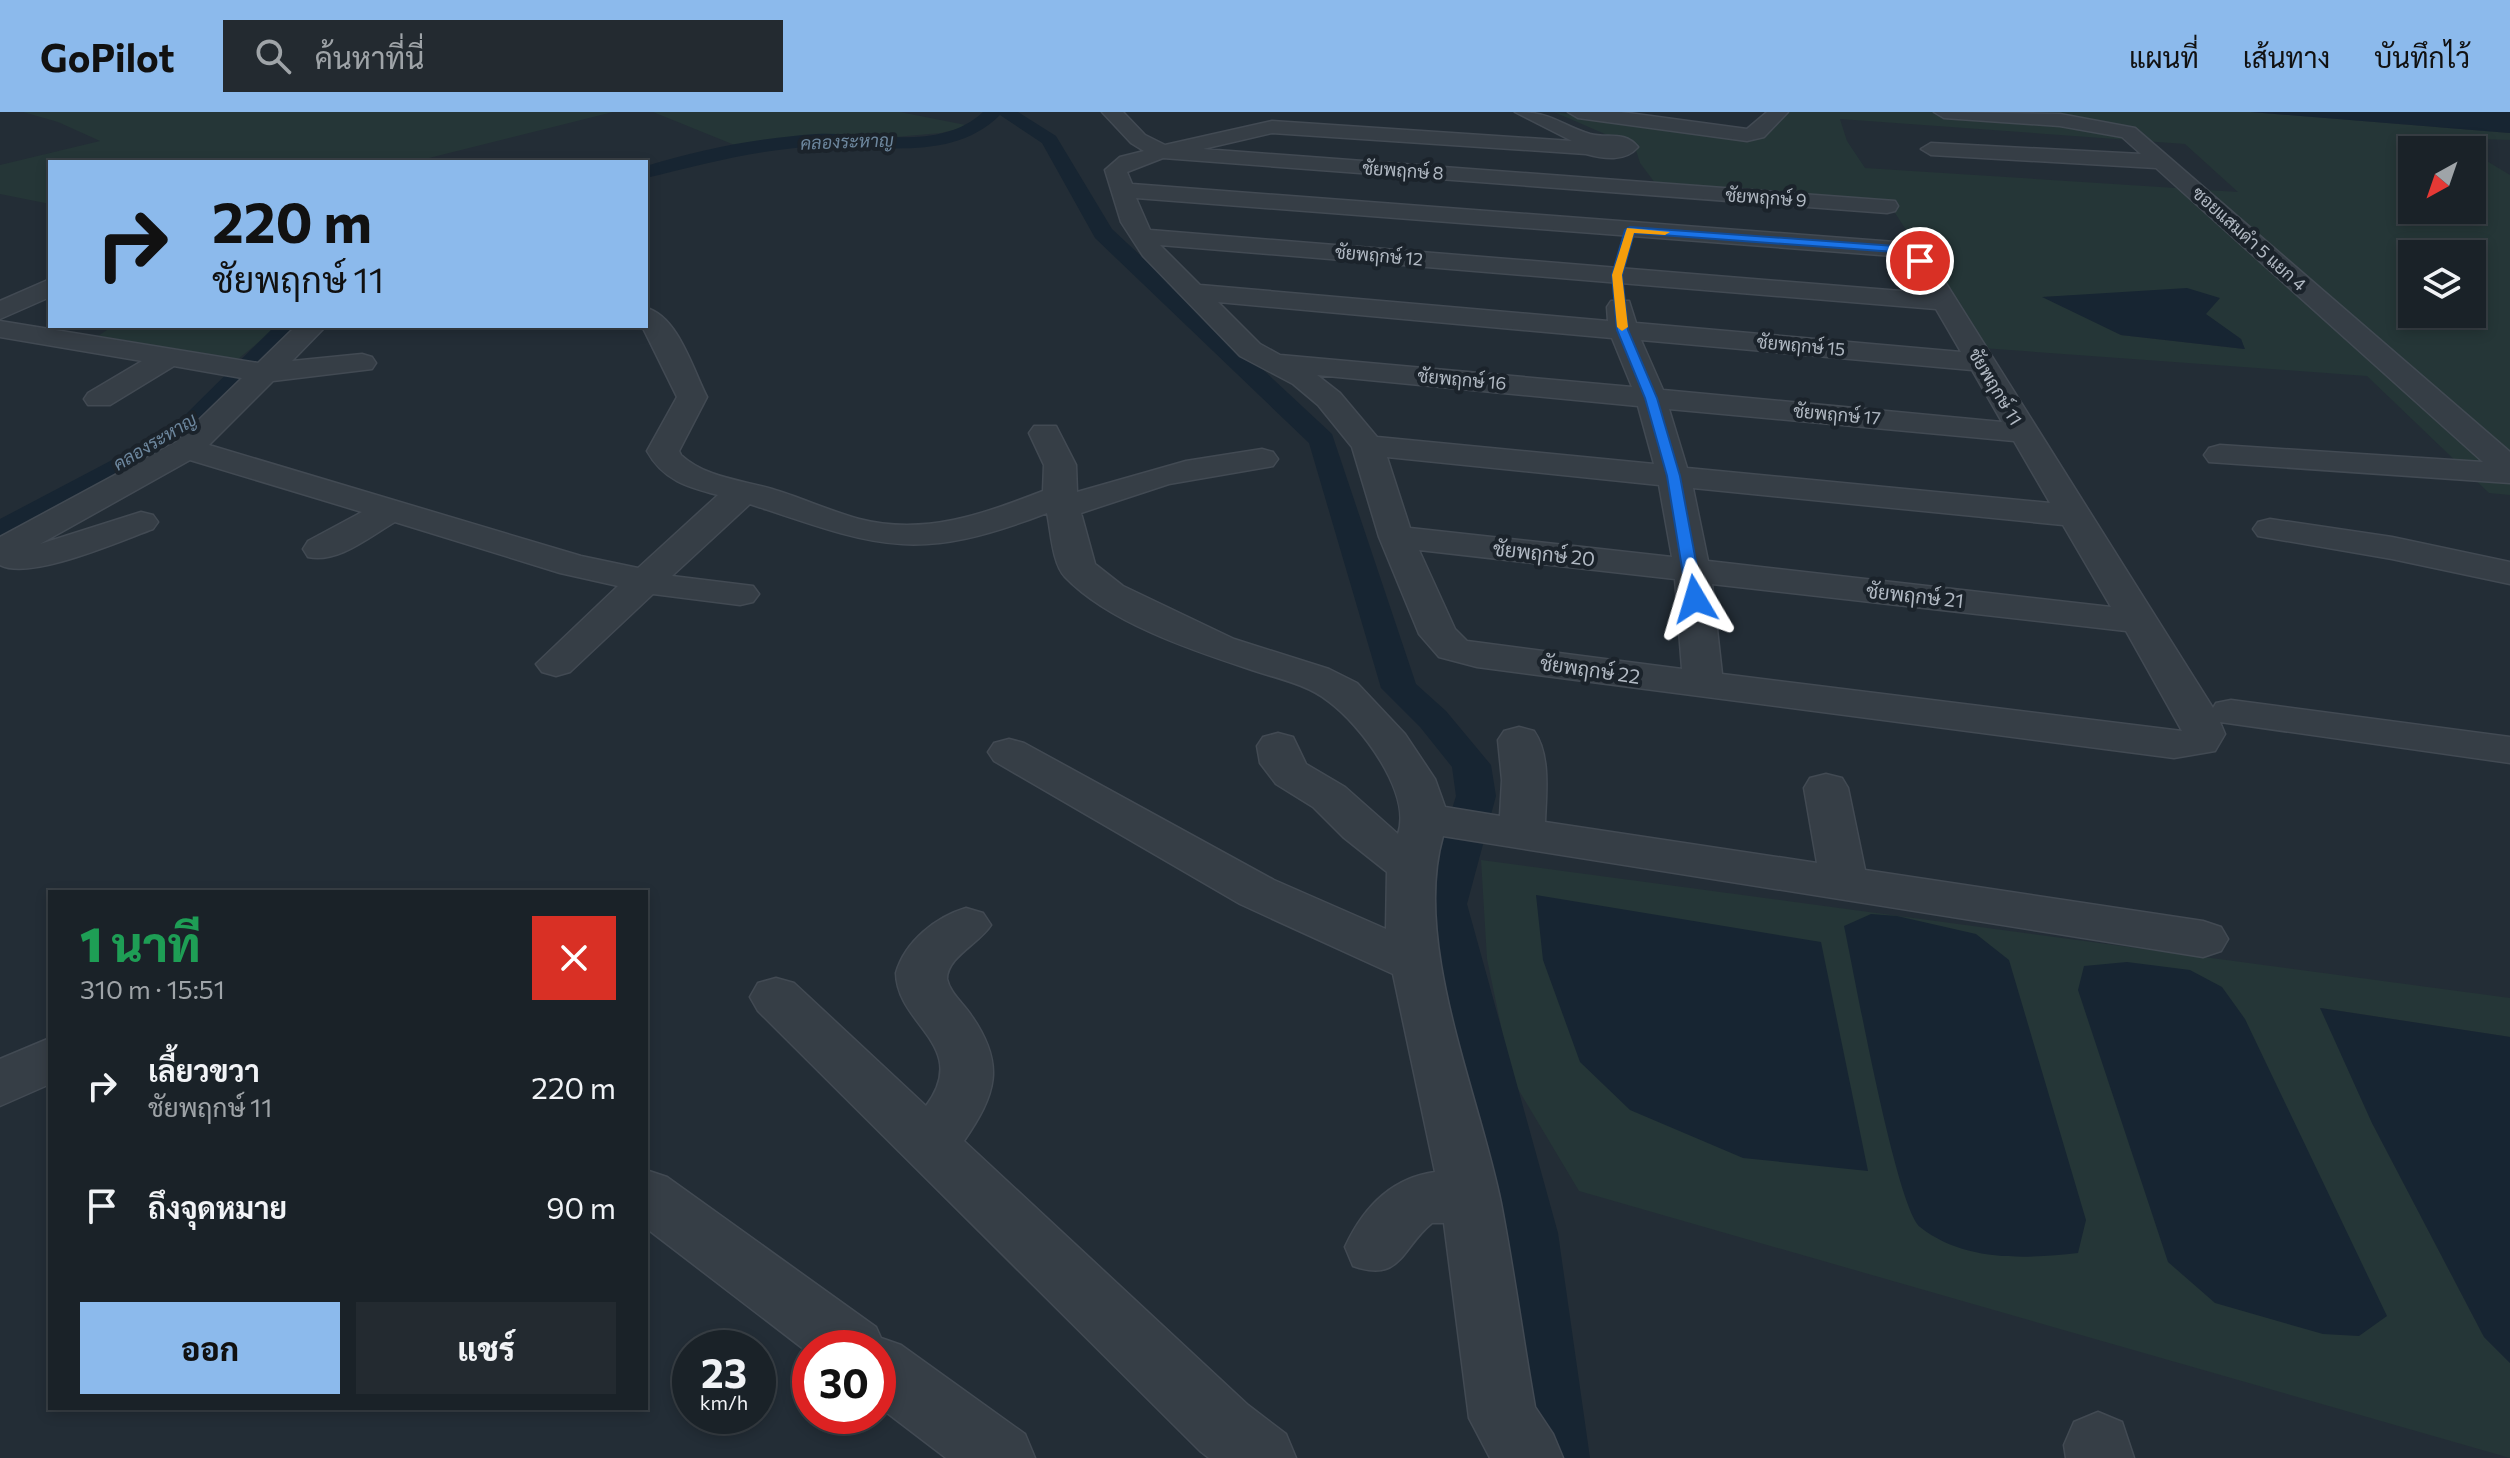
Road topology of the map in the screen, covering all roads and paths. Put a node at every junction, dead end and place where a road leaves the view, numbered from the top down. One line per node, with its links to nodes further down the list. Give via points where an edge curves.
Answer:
1 (1112, 112): 11 (street, via 1138,139)
2 (1246, 112): 8 (street)
3 (1525, 112): 9 (street)
4 (1545, 112): 9 (street)
5 (1578, 112): 6 (street, via 1747,135 1757,133)
6 (1778, 112)
7 (1944, 112): 12 (street, ซอยแสมดำ 5 แยก 4, via 2118,128)
8 (1272, 127): 9 (street); 11 (street)
9 (1599, 145): 13 (street)
10 (1931, 149): 12 (street)
11 (1162, 152): 13 (street, ชัยพฤกษ์ 8); 14 (street, via 1119,166)
12 (2163, 162): 40 (street, ซอยแสมดำ 5 แยก 4)
13 (1645, 189): 15 (street, ชัยพฤกษ์ 9); 16 (street)
14 (1121, 190): 16 (street, ชัยพฤกษ์ 11); 17 (street)
15 (1887, 206)
16 (1630, 230): 18 (street); 21 (street, ชัยพฤกษ์ 11, via 1906,252 1916,255)
17 (1141, 236): 18 (street, ชัยพฤกษ์ 12); 20 (street)
18 (1617, 275): 21 (street, ชัยพฤกษ์ 12); 26 (street)
19 (48, 288): 22 (street)
20 (1191, 292): 26 (street, ชัยพฤกษ์ 15); 28 (street, via 1244,345)
21 (1943, 302): 29 (street, ชัยพฤกษ์ 11)
22 (0, 311)
23 (648, 318): 42 (street, via 692,397 663,451 668,463)
24 (309, 328): 31 (street)
25 (0, 329): 27 (street)
26 (1623, 330): 29 (street, ชัยพฤกษ์ 15); 32 (street)
27 (171, 356): 31 (street); 33 (street)
28 (1273, 362): 32 (street, ชัยพฤกษ์ 16); 36 (street, via 1329,399)
29 (1980, 362): 35 (street, ชัยพฤกษ์ 11)
30 (362, 363): 31 (street)
31 (251, 370): 37 (street)
32 (1651, 398): 35 (street, ชัยพฤกษ์ 17); 41 (street)
33 (99, 399)
34 (1045, 433): 43 (street, via 1060,465)
35 (2023, 433): 45 (street, ชัยพฤกษ์ 11)
36 (1367, 446): 41 (street); 48 (street, ชัยพฤกษ์ 22)
37 (187, 449): 44 (street); 50 (street)
38 (2220, 455): 40 (street)
39 (1262, 459): 43 (street, via 1155,475)
40 (2510, 471)
41 (1674, 476): 45 (street); 52 (street)
42 (746, 492): 43 (street, via 858,529 915,537 974,529); 54 (street)
43 (1062, 502): 66 (street, via 1078,569 1110,594 1178,629 1343,692 1390,743 1413,779)
44 (392, 510): 49 (street); 54 (street)
45 (2077, 516): 56 (street, ชัยพฤกษ์ 11)
46 (141, 522): 51 (street, via 57,551)
47 (2270, 529): 53 (street)
48 (1396, 537): 52 (street, ชัยพฤกษ์ 20); 58 (street, ชัยพฤกษ์ 22, via 1438,634 1453,649)
49 (321, 549)
50 (0, 551)
51 (0, 560)
52 (1692, 571): 56 (street, ชัยพฤกษ์ 21); 58 (street)
53 (2510, 573)
54 (644, 581): 55 (street); 57 (street)
55 (740, 594)
56 (2139, 621): 61 (street, ชัยพฤกษ์ 11, via 2204,734 2192,745)
57 (556, 664)
58 (1703, 685): 61 (street, ชัยพฤกษ์ 22)
59 (2231, 712): 63 (street)
60 (1519, 740): 67 (street)
61 (2174, 745)
62 (1278, 746): 68 (street, via 1291,774 1329,797)
63 (2510, 750)
64 (1009, 752): 72 (street, via 1257,892)
65 (1826, 788): 69 (street)
66 (1426, 819): 67 (street); 68 (street)
67 (1522, 835): 69 (street)
68 (1411, 867): 72 (street, via 1409,921)
69 (1844, 884): 71 (street)
70 (966, 925): 76 (street, via 929,957 921,973 926,995 956,1032 970,1065 968,1088)
71 (2203, 939)
72 (1416, 963): 78 (street)
73 (776, 997): 76 (street)
74 (48, 1060): 75 (street)
75 (0, 1084)
76 (929, 1143): 83 (street, via 1224,1428)
77 (648, 1196): 80 (street)
78 (1471, 1202): 79 (street, via 1424,1197 1408,1205); 84 (street, via 1503,1418)
79 (1375, 1247)
80 (829, 1330)
81 (896, 1380): 82 (street)
82 (1001, 1458)
83 (1262, 1458)
84 (1529, 1458)

